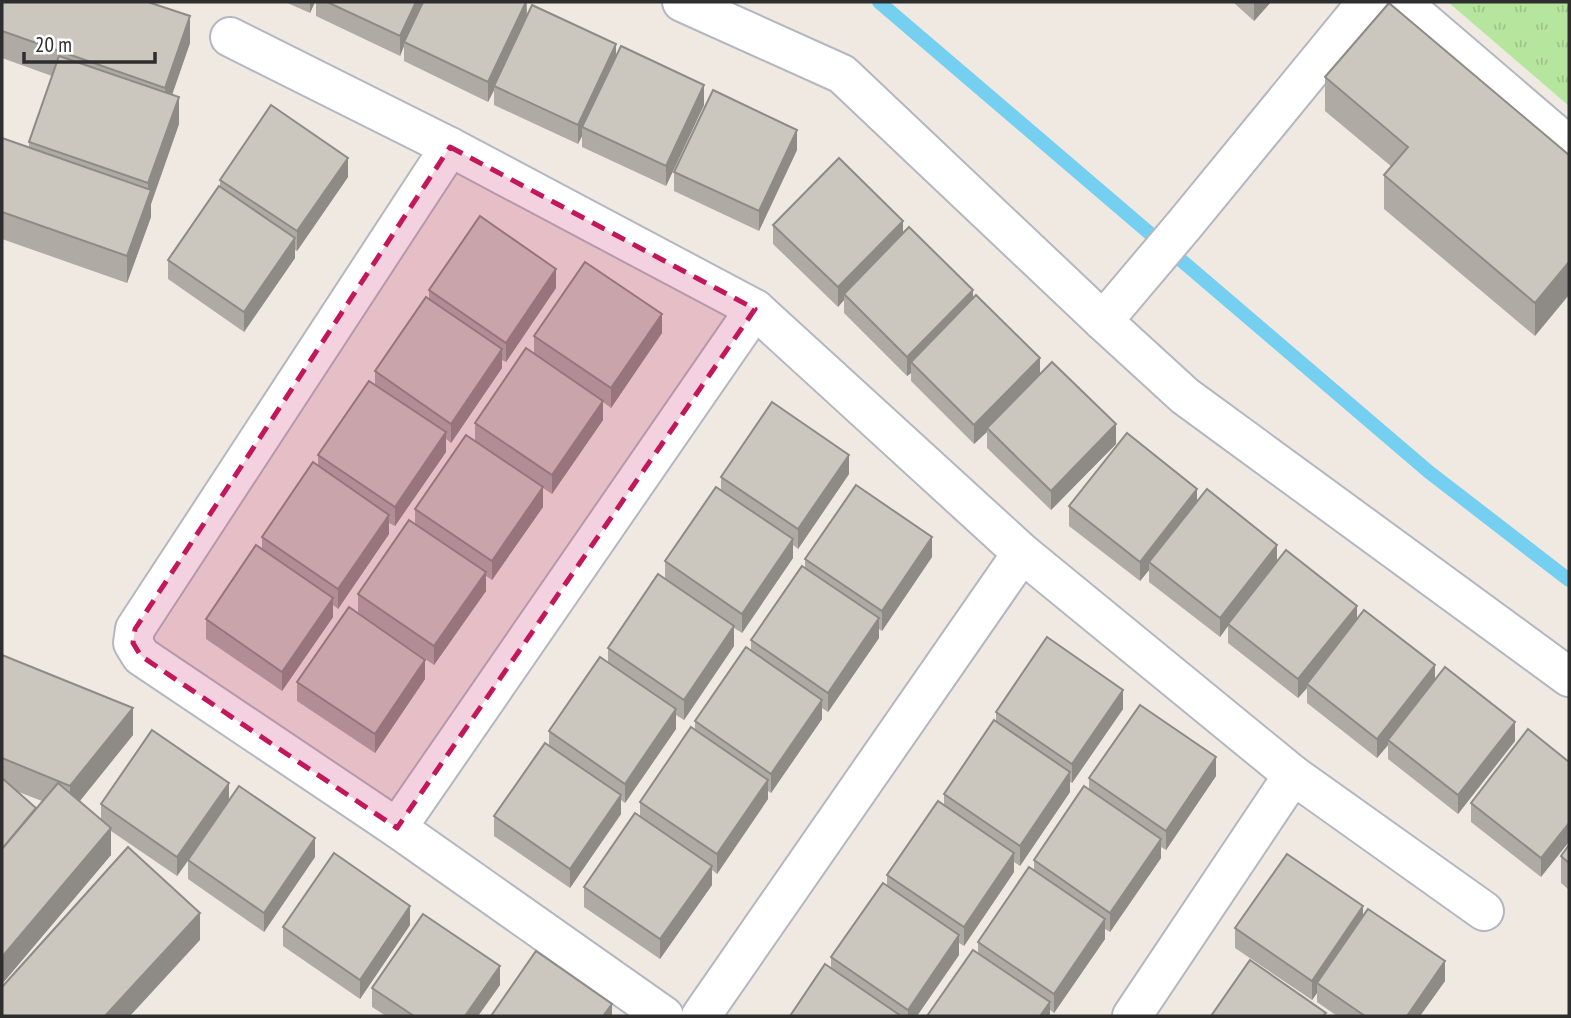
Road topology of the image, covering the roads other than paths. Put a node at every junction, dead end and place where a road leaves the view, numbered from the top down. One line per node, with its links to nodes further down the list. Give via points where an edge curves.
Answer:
1 (682, 2): 8 (street, via 842,74)
2 (1367, 2): 8 (street)
3 (1401, 2): 6 (street)
4 (230, 37): 5 (street)
5 (450, 146): 7 (street); 12 (street, via 135,629 134,643 141,656)
6 (1569, 146)
7 (755, 309): 9 (street); 12 (street)
8 (1102, 321): 10 (street, via 1185,396)
9 (1022, 553): 11 (street); 15 (street)
10 (1569, 677)
11 (1293, 775): 13 (street); 16 (street)
12 (397, 828): 14 (street)
13 (1484, 911)
14 (664, 1016)
15 (701, 1016)
16 (1132, 1016)

